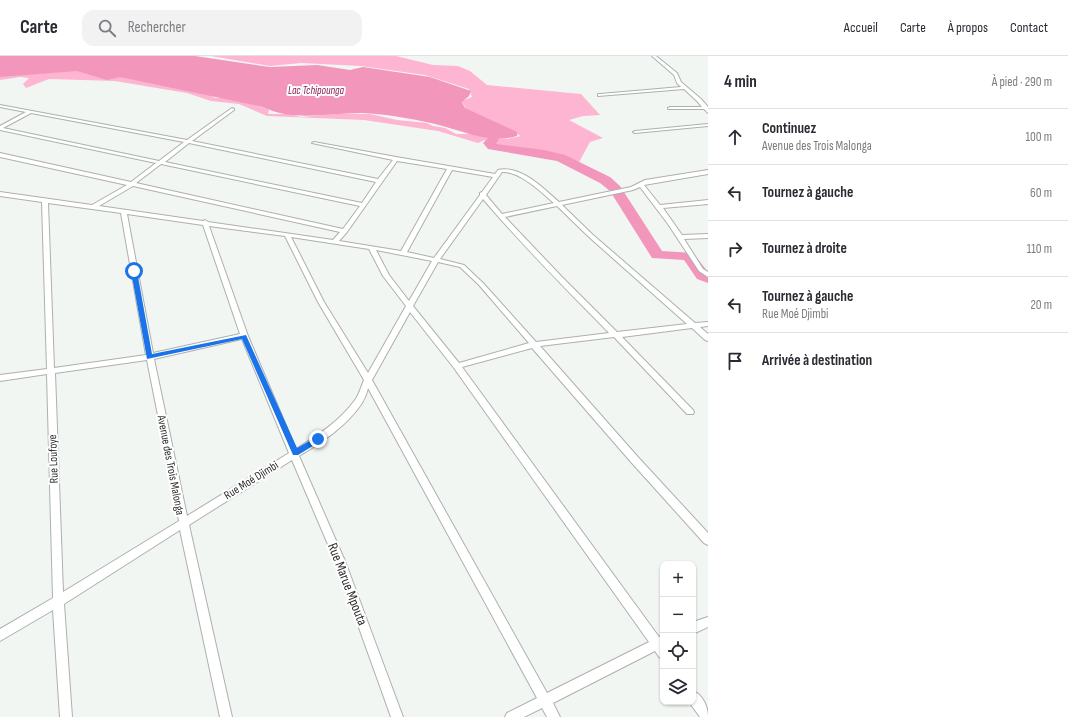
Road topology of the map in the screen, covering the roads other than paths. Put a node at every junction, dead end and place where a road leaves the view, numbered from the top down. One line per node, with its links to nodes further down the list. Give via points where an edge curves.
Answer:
1 (654, 56): 2 (street, via 676,74 678,83)
2 (685, 88): 3 (street); 7 (street)
3 (600, 95)
4 (0, 106): 8 (street)
5 (670, 108): 7 (street)
6 (232, 109): 12 (street)
7 (707, 110)
8 (30, 112): 10 (street); 12 (street)
9 (708, 125): 11 (street)
10 (0, 128): 16 (street)
11 (635, 132)
12 (190, 142): 16 (street); 20 (street)
13 (314, 143): 15 (street)
14 (0, 156): 21 (street)
15 (396, 159): 17 (street); 20 (street)
16 (162, 163): 21 (street); 28 (street)
17 (450, 168): 19 (street); 40 (street)
18 (708, 172): 22 (street)
19 (497, 176): 24 (street, Rue Moé Djimbi); 27 (street, via 503,169 514,171 530,180)
20 (378, 181): 28 (street)
21 (132, 184): 29 (street); 34 (street)
22 (641, 184): 27 (street, via 633,188); 30 (street)
23 (0, 194): 25 (street)
24 (482, 194): 32 (street); 41 (street, Rue Moé Djimbi)
25 (45, 200): 29 (street); 52 (street, Rue Loufoye)
26 (708, 202): 30 (street)
27 (557, 204): 32 (street, via 523,209); 45 (street)
28 (362, 206): 34 (street)
29 (94, 207): 31 (street)
30 (659, 207): 37 (street)
31 (124, 211): 33 (street); 50 (street, Avenue des Trois Malonga)
32 (500, 216): 46 (street)
33 (205, 222): 35 (street); 47 (street, Rue Marue Mpouta)
34 (345, 231): 38 (street)
35 (287, 235): 38 (street); 54 (street, via 322,302)
36 (708, 236): 37 (street)
37 (679, 237): 42 (street, via 701,270)
38 (335, 242): 39 (street)
39 (371, 247): 40 (street); 43 (street, via 386,276)
40 (403, 254): 41 (street)
41 (436, 260): 43 (street, Rue Moé Djimbi); 49 (street, via 462,266)
42 (708, 275)
43 (410, 306): 51 (street); 54 (street, Rue Moé Djimbi)
44 (708, 324): 45 (street)
45 (694, 325): 46 (street); 48 (street)
46 (615, 334): 49 (street); 55 (street)
47 (244, 336): 50 (street); 56 (street, Rue Marue Mpouta)
48 (708, 338)
49 (536, 344): 51 (street); 58 (street, via 634,459)
50 (149, 357): 52 (street); 57 (street, Avenue des Trois Malonga)
51 (457, 366): 63 (street)
52 (51, 372): 53 (street); 59 (street, Rue Loufoye)
53 (0, 378)
54 (368, 380): 56 (street, Rue Moé Djimbi, via 359,401 342,420); 65 (street)
55 (690, 412)
56 (295, 453): 57 (street, Rue Moé Djimbi); 68 (street, Rue Marue Mpouta, via 340,561)
57 (183, 524): 59 (street, Rue Moé Djimbi); 67 (street, Avenue des Trois Malonga)
58 (708, 540)
59 (58, 601): 62 (street, Rue Moé Djimbi); 66 (street, Rue Loufoye)
60 (708, 622): 61 (street)
61 (696, 627)
62 (0, 635)
63 (660, 642): 65 (street)
64 (696, 700): 71 (street)
65 (544, 701): 69 (street); 70 (street)
66 (66, 717)
67 (226, 717)
68 (397, 717)
69 (511, 717)
70 (554, 717)
71 (707, 717)

